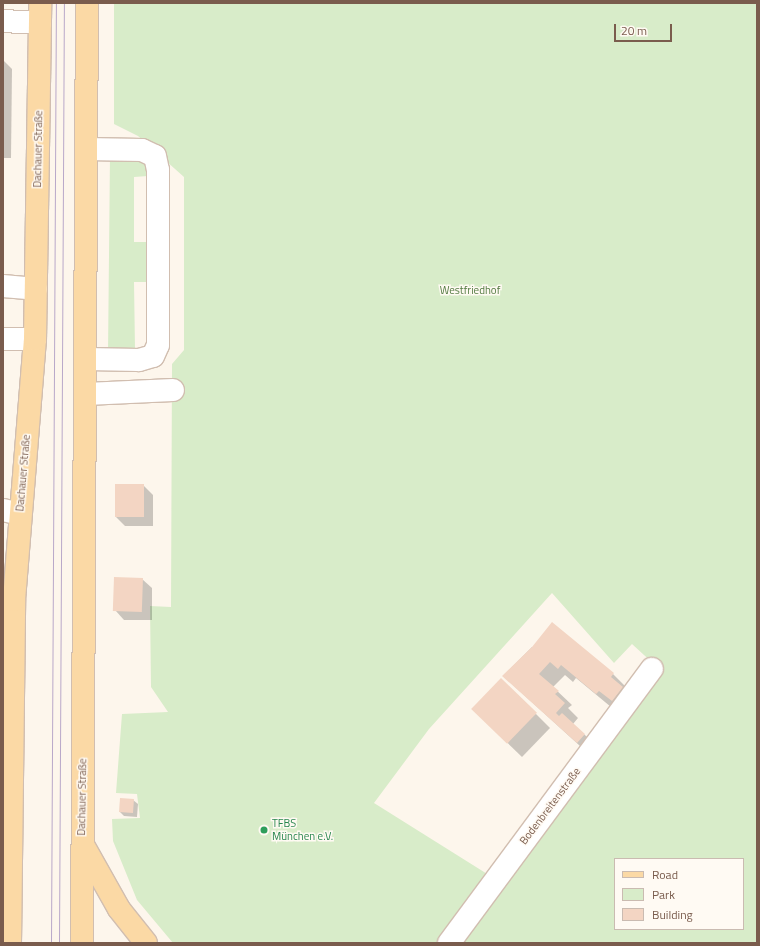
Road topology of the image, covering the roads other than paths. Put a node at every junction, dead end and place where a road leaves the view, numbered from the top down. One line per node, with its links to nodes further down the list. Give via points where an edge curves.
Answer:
1 (87, 3): 4 (main road, Dachauer Straße)
2 (40, 13): 3 (lane); 6 (main road, Dachauer Straße)
3 (3, 21)
4 (86, 149): 9 (main road, Dachauer Straße); 9 (lane, via 142,150 155,156 158,170 158,345 153,356 139,360)
5 (3, 286): 6 (lane)
6 (36, 289): 8 (main road, Dachauer Straße)
7 (3, 339): 8 (lane)
8 (35, 339): 12 (main road, Dachauer Straße)
9 (87, 358): 11 (main road, Dachauer Straße)
10 (173, 390): 11 (lane)
11 (86, 394): 14 (main road, Dachauer Straße)
12 (11, 512): 15 (main road, Dachauer Straße, via 14,600)
13 (652, 669): 19 (lane, Bodenbreitenstraße, via 558,779)
14 (81, 840): 17 (main road, Dachauer Straße); 18 (main road, via 119,909)
15 (7, 841): 16 (main road, Dachauer Straße)
16 (10, 943)
17 (82, 943)
18 (146, 943)
19 (449, 943)

